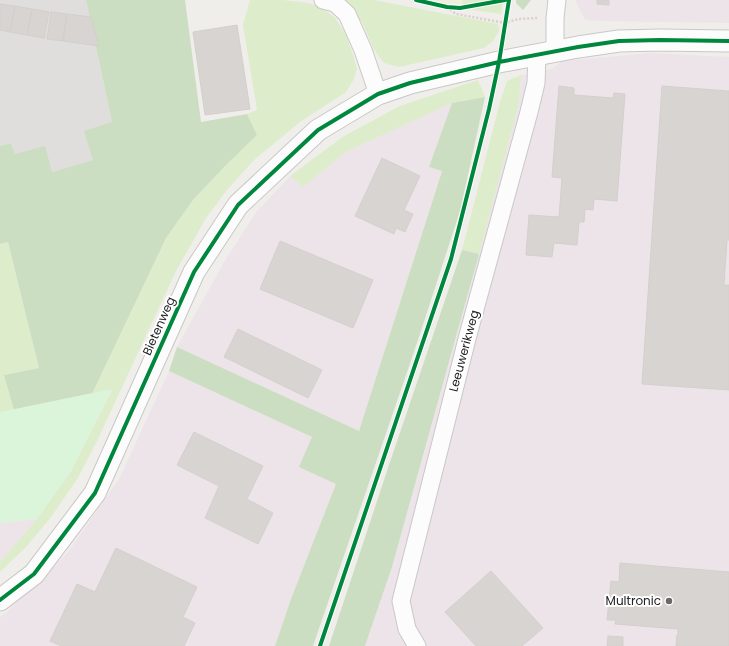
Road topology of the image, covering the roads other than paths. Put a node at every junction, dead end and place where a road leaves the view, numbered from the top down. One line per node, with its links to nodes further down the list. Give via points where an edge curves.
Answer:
1 (324, 0): 5 (street, via 335,3 347,14)
2 (557, 0): 4 (street, Leeuwerikweg, via 556,18)
3 (729, 41): 4 (street, Bietenweg, via 619,41)
4 (546, 53): 5 (street, Bietenweg, via 410,83); 7 (street, Leeuwerikweg, via 468,335 401,601 407,629)
5 (378, 94): 6 (street, Bietenweg, via 318,130 238,205 194,272 95,493 34,574)
6 (0, 600)
7 (417, 646)

